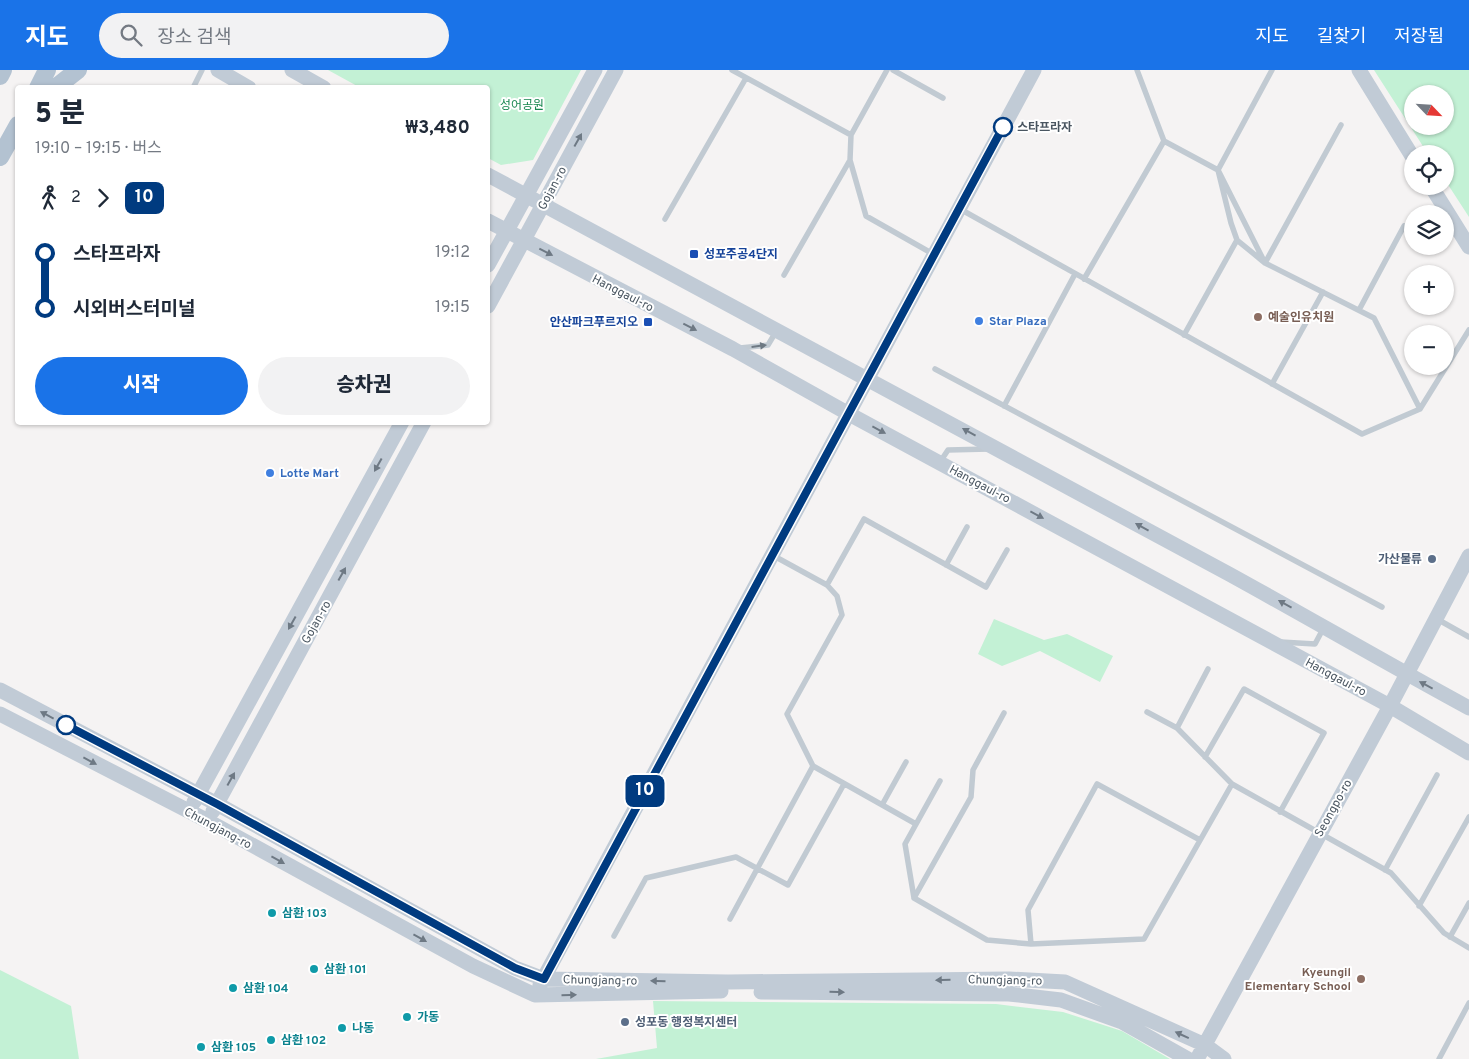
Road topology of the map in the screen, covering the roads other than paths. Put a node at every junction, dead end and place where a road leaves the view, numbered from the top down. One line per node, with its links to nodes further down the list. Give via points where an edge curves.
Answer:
1 (3, 70): 16 (main road)
2 (47, 70): 18 (main road)
3 (78, 70): 19 (main road)
4 (202, 70): 20 (lane)
5 (218, 70): 21 (street)
6 (292, 70): 22 (street)
7 (595, 70): 34 (street, Gojan-ro)
8 (616, 70): 35 (street, Gojan-ro, one-way to 8)
9 (732, 70): 17 (lane)
10 (886, 70): 26 (lane)
11 (893, 70): 23 (lane)
12 (1034, 70): 36 (street)
13 (1137, 70): 27 (lane)
14 (1272, 70): 31 (lane)
15 (1359, 70): 28 (street)
16 (0, 76)
17 (746, 78): 26 (lane); 37 (lane)
18 (40, 85)
19 (59, 85)
20 (194, 85)
21 (244, 85)
22 (319, 85)
23 (943, 98)
24 (1341, 125): 46 (lane)
25 (15, 130): 29 (main road)
26 (851, 135): 30 (lane)
27 (1164, 141): 31 (lane); 49 (lane)
28 (1405, 145)
29 (0, 157)
30 (850, 160): 44 (lane, via 866,216); 48 (lane)
31 (1218, 170): 41 (lane); 46 (lane)
32 (490, 176): 34 (street)
33 (1437, 195): 43 (street)
34 (526, 196): 35 (street); 40 (street, Gojan-ro)
35 (542, 205): 42 (street, Gojan-ro); 53 (street)
36 (960, 209): 44 (street); 47 (lane)
37 (665, 219)
38 (490, 222): 40 (street, Hanggaul-ro)
39 (1404, 226): 52 (lane)
40 (506, 231): 42 (street, Hanggaul-ro); 45 (street, Gojan-ro)
41 (1237, 240): 46 (lane); 55 (lane)
42 (523, 241): 51 (street, Gojan-ro); 56 (street, Hanggaul-ro, one-way to 56)
43 (1469, 247)
44 (935, 255): 58 (street)
45 (490, 261)
46 (1265, 263): 50 (lane)
47 (1075, 274): 49 (lane); 60 (lane)
48 (784, 275)
49 (1084, 279): 55 (lane)
50 (1323, 292): 52 (lane); 59 (lane)
51 (490, 302)
52 (1359, 310): 61 (lane, via 1374,318)
53 (778, 330): 56 (lane, one-way to 53, via 768,345); 58 (street)
54 (1469, 330): 61 (lane)
55 (1184, 335): 59 (lane)
56 (733, 349): 62 (street, Hanggaul-ro)
57 (935, 369): 60 (lane)
58 (868, 378): 62 (street); 65 (street, one-way to 58)
59 (1272, 384): 61 (lane, via 1362,434)
60 (1004, 406): 73 (lane)
61 (1420, 409)
62 (849, 414): 66 (street, Hanggaul-ro, one-way to 66); 69 (street)
63 (400, 425): 95 (street, Gojan-ro, one-way to 95)
64 (422, 425): 96 (street, Gojan-ro, one-way to 64)
65 (999, 449): 66 (lane, via 948,450); 75 (street, one-way to 65)
66 (940, 463): 77 (street, Hanggaul-ro, one-way to 77)
67 (967, 528): 71 (lane)
68 (1007, 550): 71 (lane, via 986,588)
69 (773, 555): 72 (lane); 115 (street)
70 (1469, 556): 74 (street, Seongpo-ro)
71 (946, 565): 72 (lane, via 864,519)
72 (827, 585): 90 (lane, via 837,596 842,615 787,714)
73 (1382, 607)
74 (1436, 618): 76 (lane); 79 (street, Seongpo-ro)
75 (1324, 626): 77 (lane, via 1315,644); 79 (street)
76 (1469, 637)
77 (1271, 642): 81 (street, Hanggaul-ro)
78 (1208, 669): 86 (lane)
79 (1407, 674): 81 (street, Seongpo-ro); 82 (street, one-way to 79)
80 (0, 690): 95 (street, Chungjang-ro, one-way to 80)
81 (1390, 706): 87 (street, Hanggaul-ro); 103 (street, Seongpo-ro)
82 (1469, 708)
83 (1147, 712): 86 (lane)
84 (1004, 713): 107 (lane, via 972,770 971,797)
85 (0, 714): 98 (street, Chungjang-ro, one-way to 98)
86 (1176, 728): 88 (lane)
87 (1469, 754)
88 (1205, 757): 94 (lane); 99 (lane, via 1244,689 1324,733)
89 (906, 762): 97 (lane)
90 (813, 766): 93 (lane); 105 (lane)
91 (1437, 775): 106 (lane)
92 (940, 781): 102 (lane)
93 (844, 784): 97 (lane); 105 (lane, via 788,886)
94 (1232, 784): 99 (lane); 104 (lane)
95 (198, 795): 96 (street, Chungjang-ro); 98 (street, Gojan-ro)
96 (217, 804): 101 (street, Gojan-ro); 115 (street, Chungjang-ro, via 485,952)
97 (882, 805): 102 (lane)
98 (189, 812): 101 (street, Chungjang-ro)
99 (1280, 812): 103 (lane)
100 (1469, 818): 109 (lane)
101 (208, 822): 116 (street, Chungjang-ro, one-way to 116, via 473,966)
102 (916, 824): 107 (lane, via 905,844)
103 (1319, 834): 106 (lane); 118 (street, Seongpo-ro)
104 (1200, 840): 113 (lane, via 1144,939); 113 (lane, via 1097,784 1028,910)
105 (757, 869): 110 (lane); 111 (lane, via 736,857 646,878)
106 (1385, 870): 109 (lane)
107 (914, 898): 113 (lane, via 987,940)
108 (1469, 903): 112 (lane)
109 (1419, 906): 112 (lane)
110 (730, 919)
111 (614, 936)
112 (1450, 937): 114 (lane)
113 (1032, 944)
114 (1469, 948)
115 (544, 979): 116 (street); 118 (street, Chungjang-ro, one-way to 115, via 1065,982 1008,979 728,982)
116 (535, 996): 119 (street, Chungjang-ro, one-way to 119, via 727,991 1009,994 1061,1000 1122,1022)
117 (1469, 1003): 122 (lane)
118 (1205, 1046): 120 (street, Seongpo-ro); 121 (street, Chungjang-ro)
119 (1188, 1059)
120 (1197, 1059)
121 (1224, 1059)
122 (1438, 1059)

